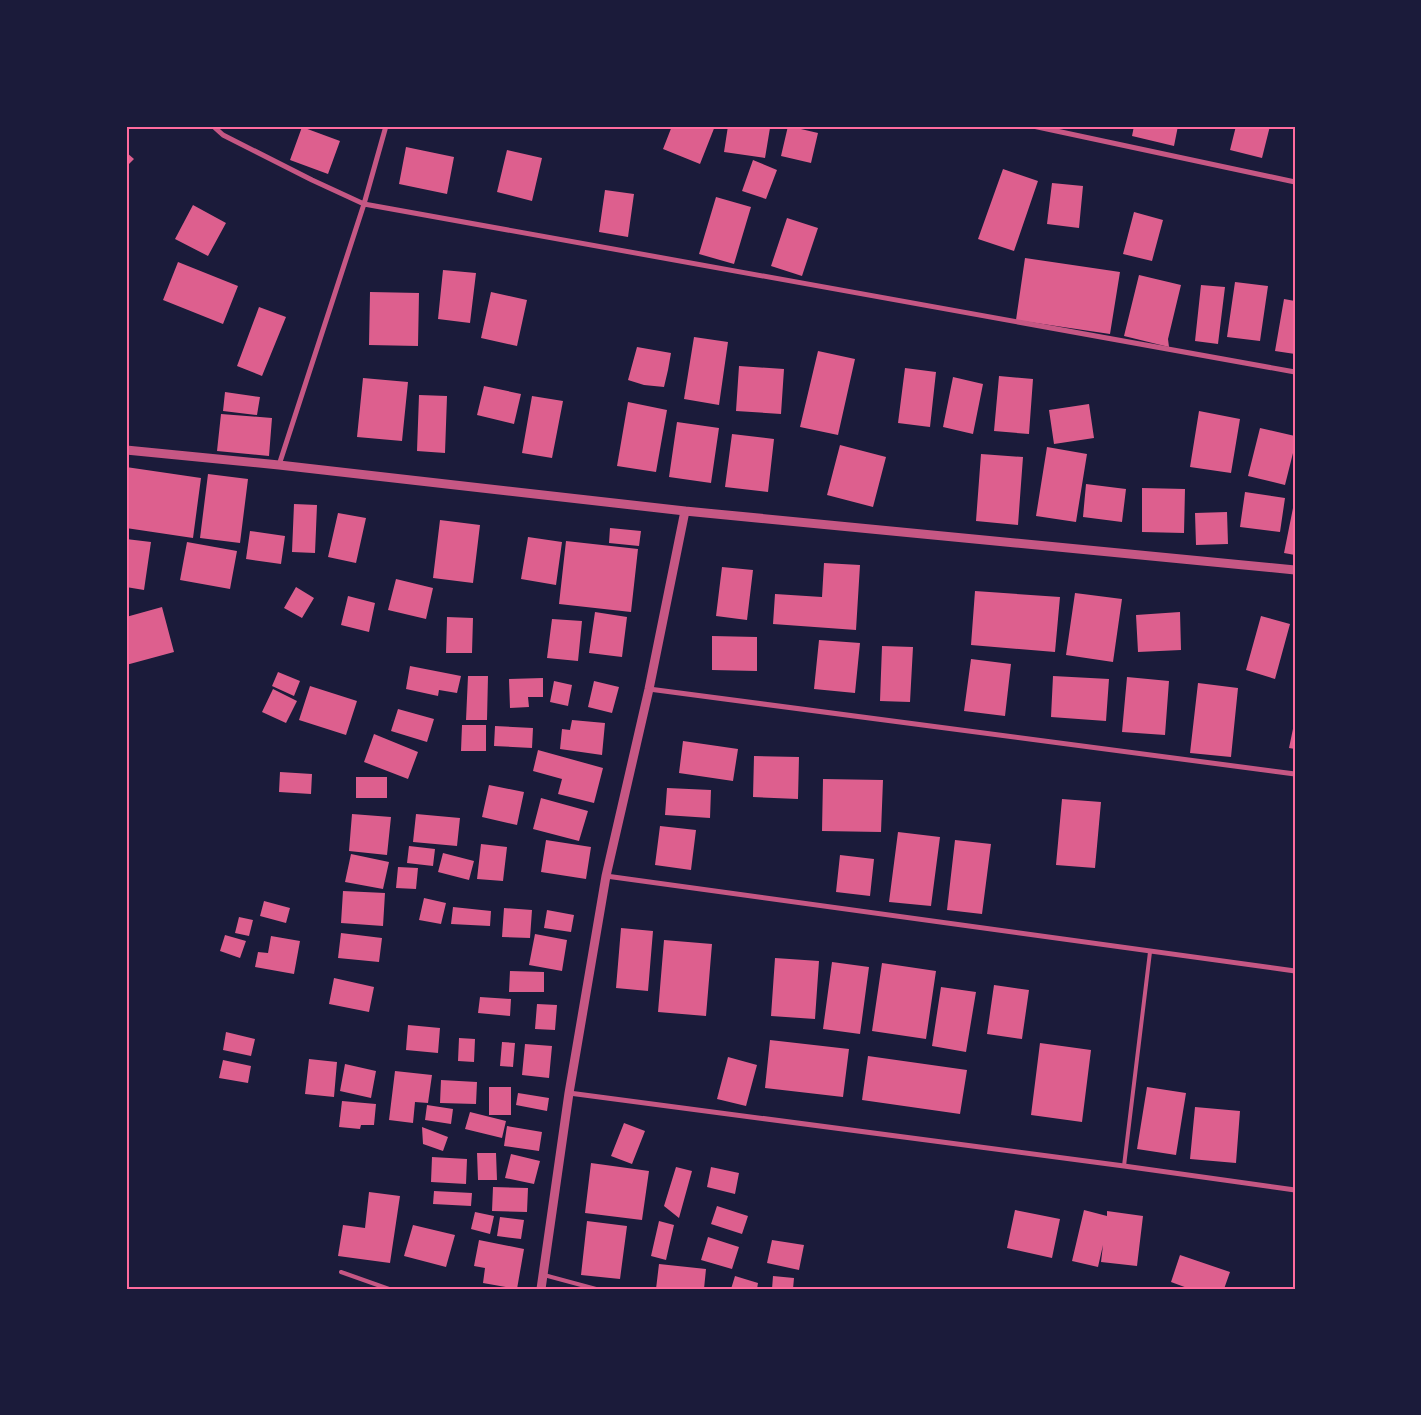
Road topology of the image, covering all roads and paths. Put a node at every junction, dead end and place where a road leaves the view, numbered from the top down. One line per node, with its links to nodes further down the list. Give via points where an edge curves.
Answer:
1 (213, 126): 5 (street, via 303,176)
2 (386, 126): 5 (street)
3 (1033, 126): 4 (street)
4 (1295, 182)
5 (364, 204): 6 (street); 8 (street)
6 (1295, 372)
7 (126, 450): 8 (street)
8 (279, 465): 9 (street)
9 (685, 511): 10 (street); 11 (street)
10 (1295, 570)
11 (648, 689): 12 (street); 13 (street)
12 (1295, 774)
13 (606, 876): 14 (street); 16 (street)
14 (1150, 952): 15 (street); 17 (lane)
15 (1295, 971)
16 (569, 1093): 17 (street); 20 (street)
17 (1124, 1166): 18 (street)
18 (1295, 1190)
19 (341, 1272): 21 (lane)
20 (542, 1274): 22 (street); 23 (lane)
21 (389, 1289)
22 (541, 1289)
23 (596, 1289)

